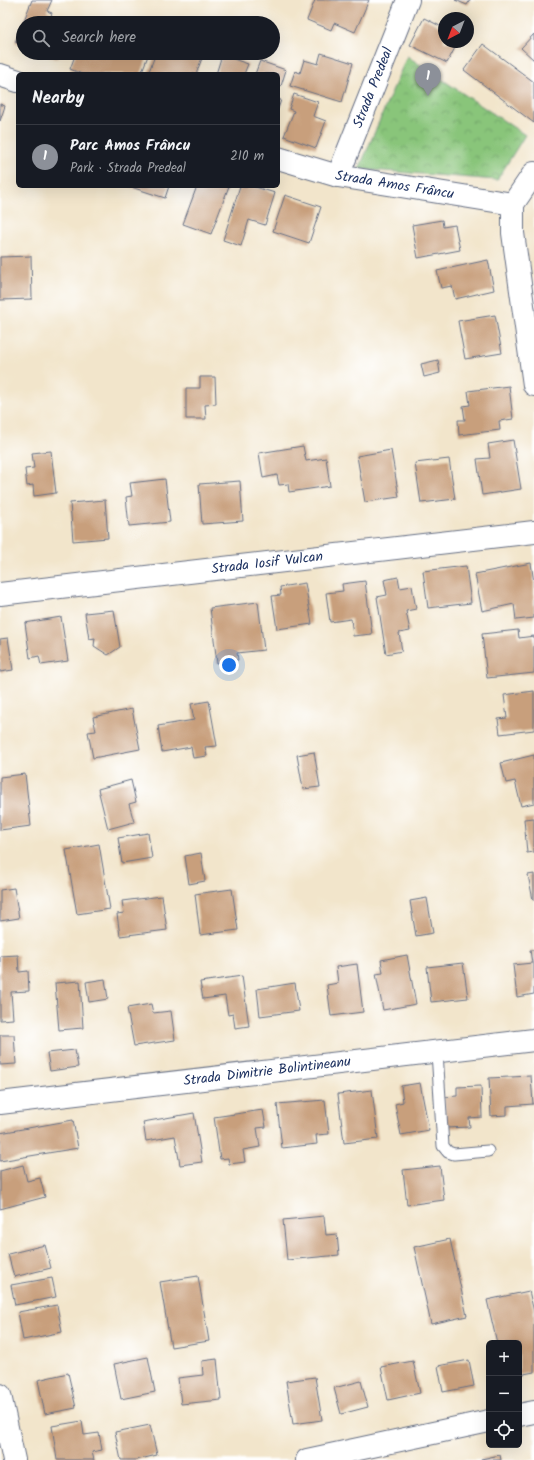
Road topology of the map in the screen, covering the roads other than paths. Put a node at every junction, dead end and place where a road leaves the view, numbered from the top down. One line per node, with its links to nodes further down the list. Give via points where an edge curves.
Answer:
1 (408, 0): 6 (street, Strada Predeal)
2 (0, 75): 3 (street)
3 (16, 80)
4 (280, 159): 6 (street, Strada Amos Frâncu)
5 (534, 173): 7 (street)
6 (338, 176): 7 (street, Strada Amos Frâncu)
7 (513, 204): 8 (street, via 513,233)
8 (534, 385)
9 (534, 532): 10 (street, Strada Iosif Vulcan)
10 (0, 594)
11 (534, 1040): 12 (street, Strada Dimitrie Bolintineanu)
12 (437, 1052): 13 (street, Strada Dimitrie Bolintineanu); 14 (lane, via 443,1146 454,1154)
13 (0, 1104)
14 (488, 1152)
15 (0, 1395): 19 (street)
16 (534, 1412): 17 (street)
17 (522, 1414)
18 (486, 1422): 20 (street)
19 (14, 1460)
20 (307, 1460)

